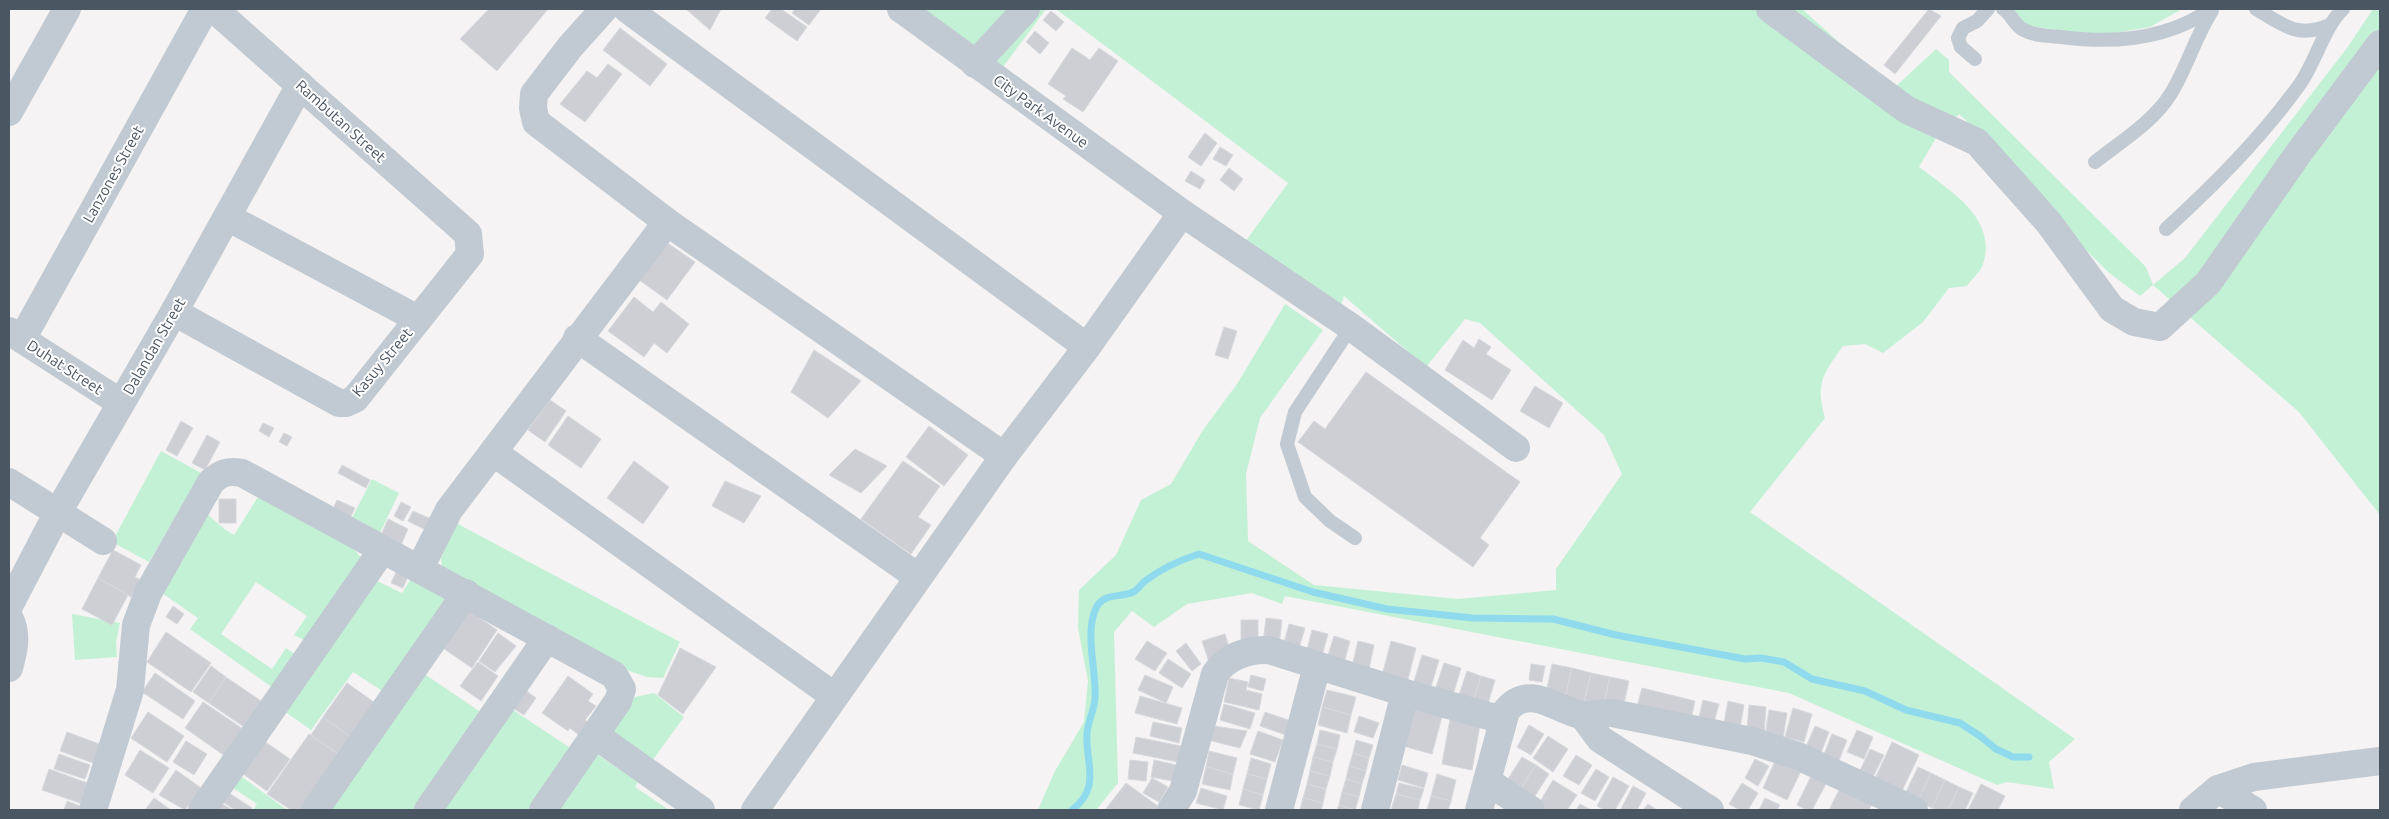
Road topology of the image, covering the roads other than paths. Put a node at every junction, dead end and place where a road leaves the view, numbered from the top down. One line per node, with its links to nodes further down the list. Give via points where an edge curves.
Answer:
1 (67, 9): 19 (street)
2 (205, 9): 29 (street, Lanzones Street)
3 (214, 9): 18 (street, Rambutan Street)
4 (604, 9): 23 (street, via 534,94 536,122)
5 (628, 9): 31 (street)
6 (900, 9): 17 (street, City Park Avenue)
7 (1026, 9): 17 (street)
8 (1770, 9): 15 (street, via 1907,110 1977,142 2049,223 2112,309 2134,322 2160,327 2208,284 2298,154)
9 (1988, 9): 16 (lane, via 1977,21 1963,28 1958,38 1961,47)
10 (2003, 9): 11 (lane, via 2017,25 2032,34 2102,40 2130,39 2174,30)
11 (2213, 9): 20 (lane, via 2170,95 2156,112)
12 (2256, 9): 14 (lane, via 2284,27 2300,32 2314,32)
13 (2343, 9): 14 (lane)
14 (2330, 25): 24 (lane, via 2310,70 2275,118 2240,158)
15 (2380, 44)
16 (1975, 59)
17 (975, 64): 21 (street, City Park Avenue)
18 (300, 85): 22 (street, Dalandan Street); 25 (street, Rambutan Street)
19 (9, 112)
20 (2095, 162)
21 (1182, 213): 28 (street, City Park Avenue); 31 (street)
22 (228, 217): 26 (street, Dalandan Street); 27 (street)
23 (667, 222): 30 (street); 35 (street)
24 (2166, 229)
25 (468, 234): 27 (street, Kasuy Street, via 470,254)
26 (174, 312): 27 (street, Kasuy Street, via 346,403 355,399); 32 (street, Dalandan Street)
27 (418, 319)
28 (1351, 327): 33 (street, City Park Avenue); 38 (lane, via 1295,412 1287,444 1305,498 1330,522)
29 (15, 335): 32 (street, Duhat Street)
30 (577, 338): 34 (street); 42 (street)
31 (1087, 347): 35 (street)
32 (121, 403): 37 (street, Dalandan Street)
33 (1516, 448)
34 (493, 452): 41 (street, via 449,510); 50 (street)
35 (1004, 456): 42 (street)
36 (9, 482): 37 (street)
37 (58, 512): 39 (street); 44 (street, Dalandan Street)
38 (1355, 538)
39 (103, 541)
40 (383, 549): 41 (street); 57 (street, via 242,473 218,475 211,482 140,611 133,640 130,690); 58 (street)
41 (420, 568): 43 (street)
42 (918, 577): 50 (street)
43 (466, 593): 46 (street); 59 (street)
44 (9, 606)
45 (9, 617): 48 (street, via 16,639)
46 (547, 638): 53 (street, via 614,675 619,681 621,696); 60 (street)
47 (1317, 666): 49 (street); 64 (street, via 1262,650 1241,654 1219,668 1211,684 1183,791); 65 (street)
48 (9, 668)
49 (1405, 693): 52 (street); 66 (street)
50 (834, 696): 63 (street)
51 (1583, 716): 52 (street, via 1554,704 1521,698 1510,706); 69 (street, via 1600,739); 70 (street, via 1612,713 1752,741 1798,756)
52 (1503, 720): 55 (street)
53 (595, 734): 61 (street); 62 (street)
54 (2380, 761): 56 (street, via 2254,778)
55 (1486, 781): 67 (street); 68 (street)
56 (2218, 790): 71 (street); 72 (street)
57 (93, 810)
58 (202, 810)
59 (315, 810)
60 (428, 810)
61 (543, 810)
62 (701, 810)
63 (755, 810)
64 (1171, 810)
65 (1279, 810)
66 (1375, 810)
67 (1479, 810)
68 (1531, 810)
69 (1710, 810)
70 (1914, 810)
71 (2193, 810)
72 (2253, 810)

